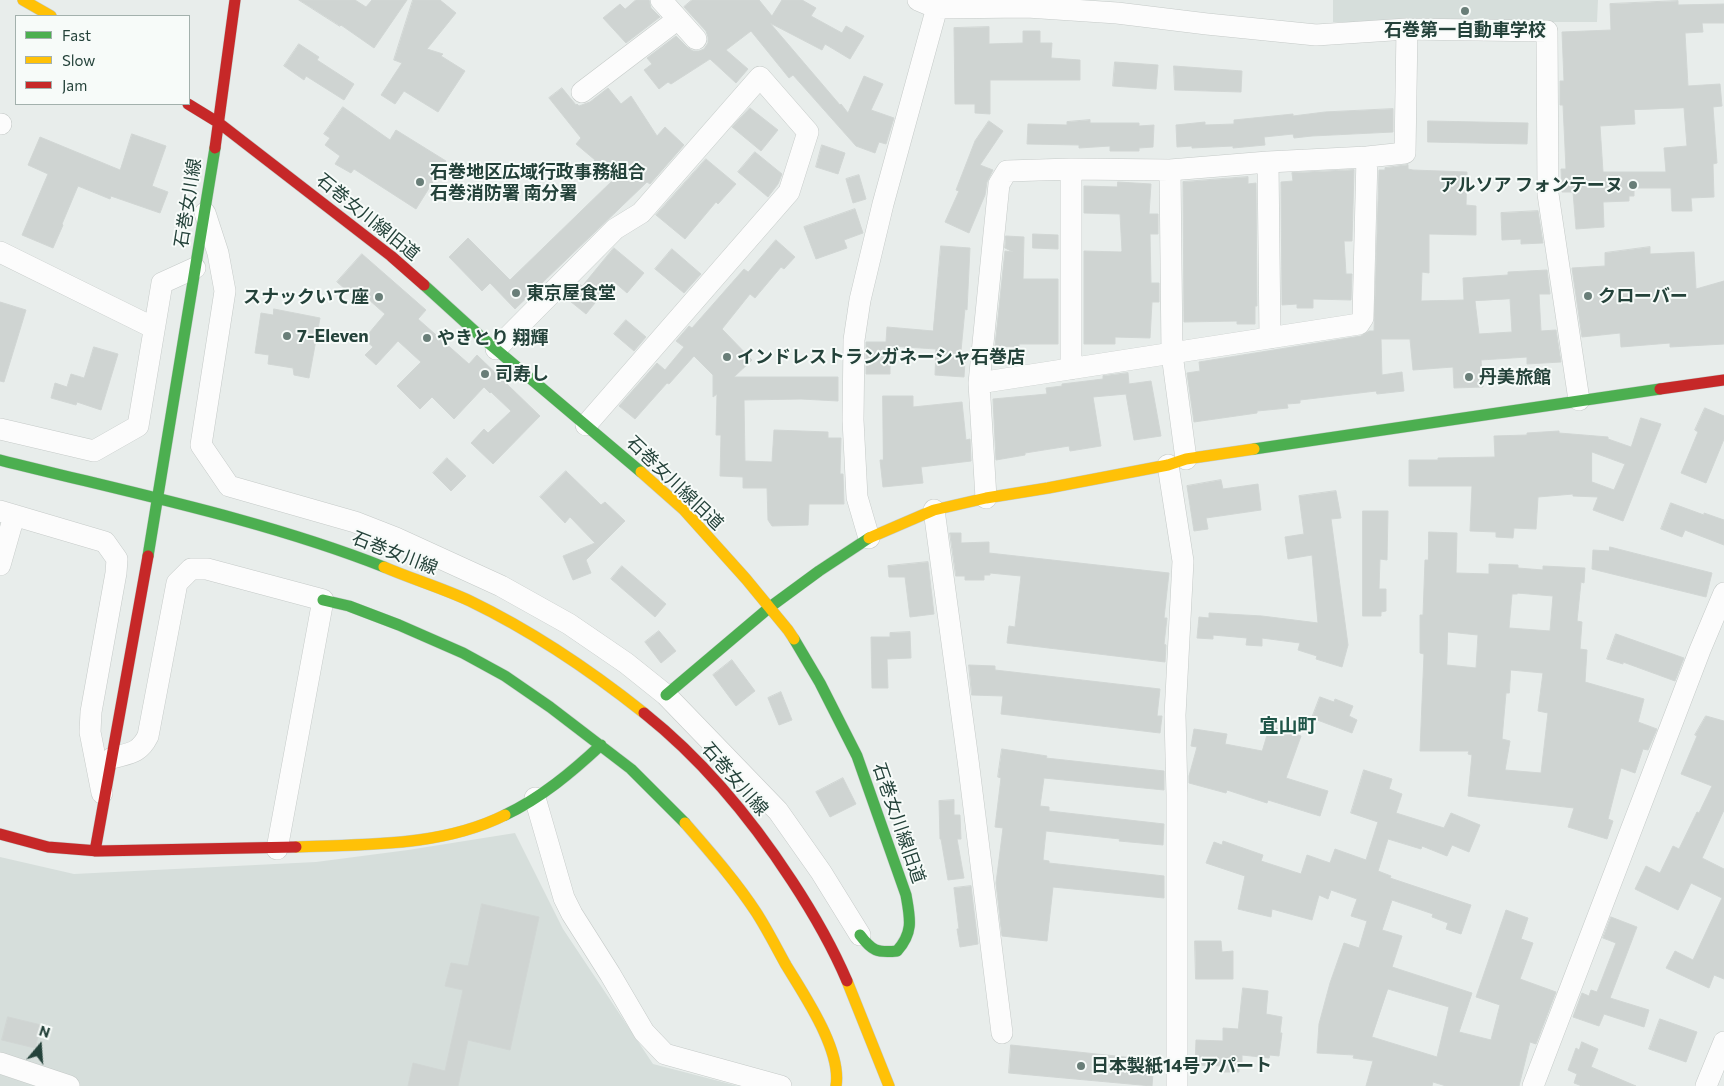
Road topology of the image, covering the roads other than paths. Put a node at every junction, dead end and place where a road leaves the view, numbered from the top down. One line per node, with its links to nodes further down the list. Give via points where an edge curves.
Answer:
1 (23, 0): 5 (street)
2 (235, 0): 11 (street, 石巻女川線)
3 (661, 0): 6 (street)
4 (931, 3): 7 (street, via 1117,14 1316,35); 36 (street, via 860,300 854,340 853,420 857,497)
5 (49, 15)
6 (678, 19): 8 (street); 9 (street)
7 (1407, 29): 12 (street, via 1405,153); 27 (street, via 1547,30 1548,194)
8 (696, 39)
9 (582, 92)
10 (190, 105): 11 (street, 石巻女川線旧道)
11 (219, 123): 16 (street, 石巻女川線); 21 (street, 石巻女川線旧道, via 391,256)
12 (1367, 157): 13 (street); 20 (street, via 1363,318 1359,324)
13 (1268, 162): 15 (street); 20 (street)
14 (1071, 169): 15 (street); 24 (street); 26 (street, via 1008,171 999,184)
15 (1170, 170): 22 (street)
16 (205, 212): 18 (street, 石巻女川線); 41 (street, via 218,253 225,292 201,444 229,486 355,522 501,586 569,624)
17 (0, 252): 19 (street)
18 (195, 268): 19 (street, via 162,283); 23 (street, 石巻女川線)
19 (153, 338): 23 (street); 29 (street, via 138,426 94,451)
20 (1270, 338): 22 (street)
21 (496, 349): 28 (street, 石巻女川線旧道); 28 (street, via 615,229 641,213 760,77 808,132 789,192)
22 (1172, 354): 24 (street); 31 (street)
23 (181, 356): 33 (street, 石巻女川線)
24 (1071, 369): 26 (street)
25 (1724, 380): 27 (street)
26 (979, 383): 32 (street)
27 (1579, 400): 31 (street)
28 (586, 425): 40 (street, 石巻女川線旧道, via 684,510)
29 (0, 429)
30 (0, 460): 33 (street)
31 (1177, 462): 32 (street); 57 (street, via 1183,561 1175,715)
32 (986, 498): 34 (street)
33 (157, 499): 43 (street); 56 (street, 石巻女川線, via 337,549 469,601 540,638 618,692 667,731 712,776 767,843 807,904 840,961)
34 (934, 510): 36 (street); 50 (street)
35 (7, 513): 37 (street); 45 (street, via 105,542 117,559 90,732)
36 (870, 538): 40 (street)
37 (0, 565)
38 (1724, 593): 58 (street)
39 (324, 600): 42 (street, via 383,619 463,653 505,676); 43 (street, via 207,569 191,569 177,582 148,736 143,746 135,751); 47 (street)
40 (770, 607): 41 (street); 49 (street, 石巻女川線旧道, via 788,630 857,756 906,895 910,931 897,951 882,954 870,949)
41 (666, 695): 49 (street, via 778,811)
42 (601, 745): 44 (street); 55 (street, via 631,769 683,822 723,867 756,912 817,1018 836,1069)
43 (112, 758): 45 (street)
44 (535, 798): 47 (street, via 480,826 442,836); 54 (street, via 564,898 644,1032 665,1054)
45 (104, 803): 48 (street)
46 (0, 834): 48 (street, via 54,848)
47 (277, 849): 48 (street)
48 (95, 850)
49 (860, 935)
50 (1002, 1033)
51 (1724, 1042): 59 (street)
52 (0, 1063): 53 (street)
53 (69, 1086)
54 (781, 1086)
55 (836, 1086)
56 (888, 1086)
57 (1177, 1086)
58 (1533, 1086)
59 (1706, 1086)

